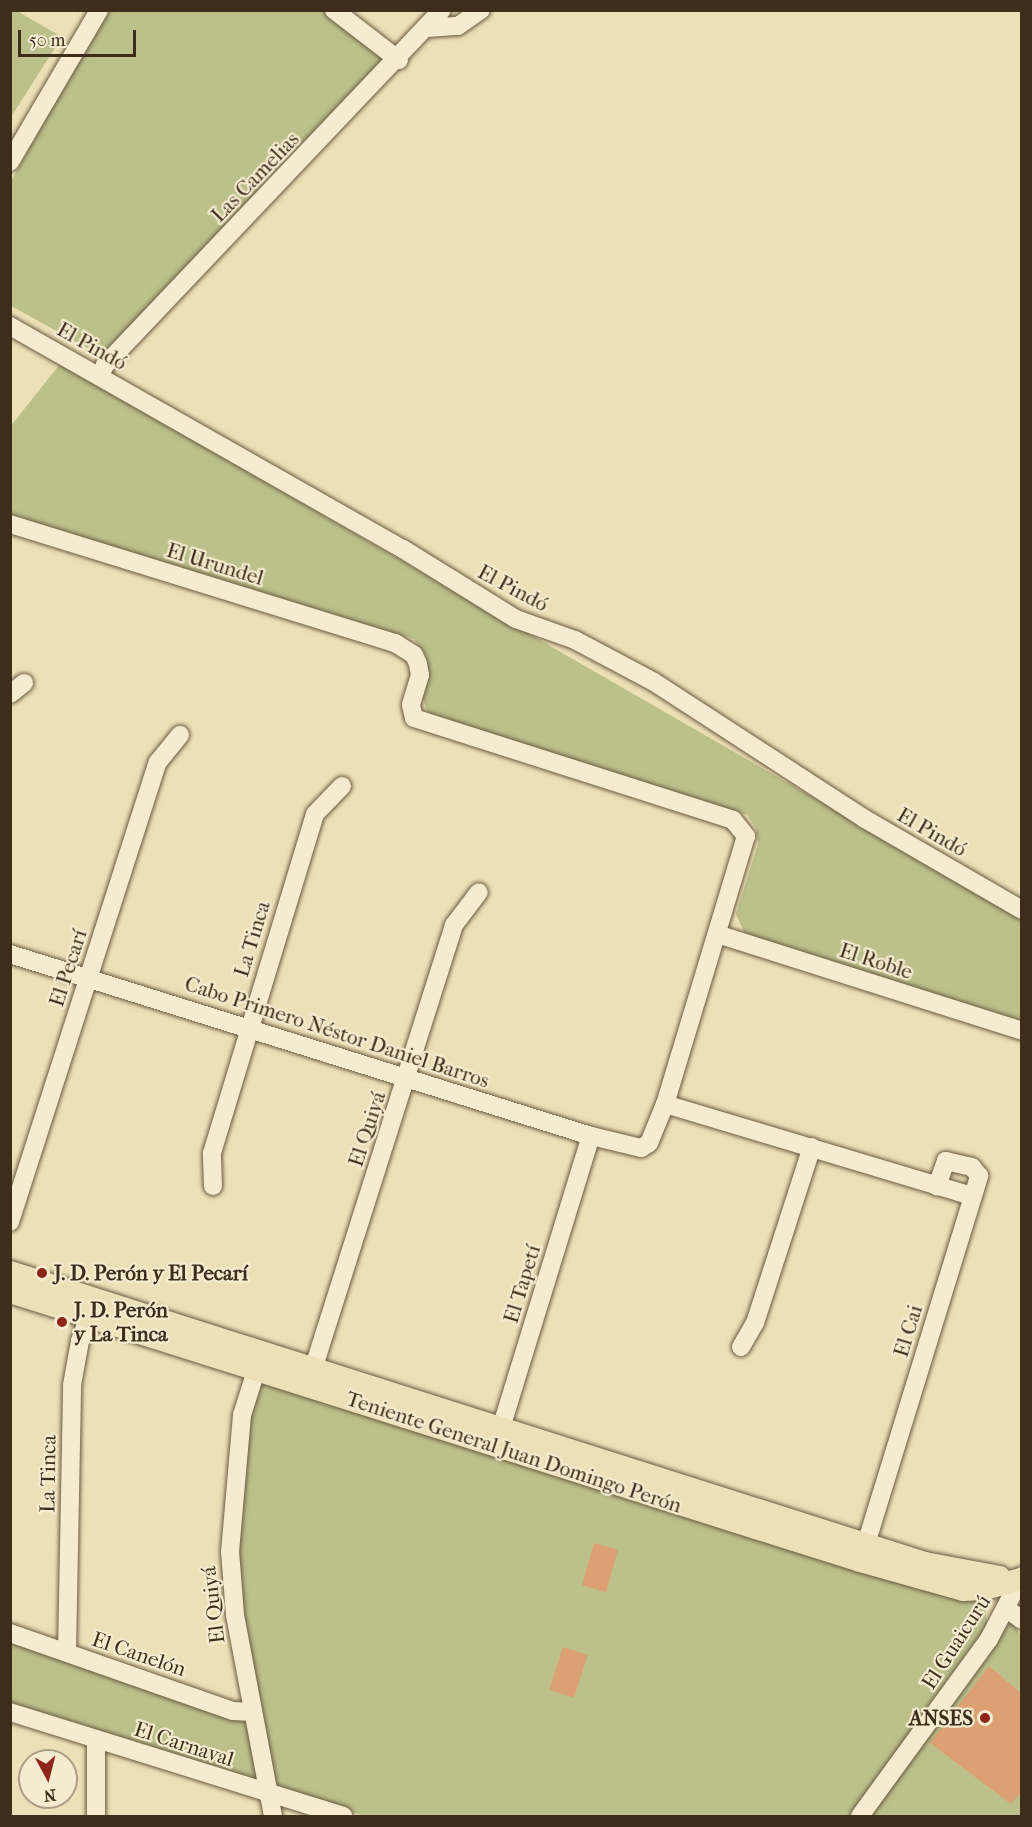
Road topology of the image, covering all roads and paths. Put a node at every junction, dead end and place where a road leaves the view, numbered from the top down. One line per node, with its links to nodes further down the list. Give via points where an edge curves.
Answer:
1 (99, 10): 7 (street)
2 (334, 10): 6 (street)
3 (442, 10): 5 (street, Las Camelias)
4 (481, 10): 5 (street, via 458,27)
5 (427, 28): 6 (street, Las Camelias)
6 (399, 60): 9 (street, Las Camelias)
7 (10, 162)
8 (10, 326): 9 (street, El Pindó)
9 (100, 375): 14 (street, El Pindó, via 403,549 516,619 575,640 645,677 865,819)
10 (10, 524): 15 (street, El Urundel, via 405,649 418,664 420,675 411,705 414,718 733,819 746,836)
11 (180, 735): 17 (street, El Pecarí, via 158,762)
12 (342, 786): 18 (street, La Tinca, via 315,814)
13 (479, 892): 20 (street, El Quiyá, via 454,925)
14 (1022, 910)
15 (717, 934): 19 (street, El Roble); 21 (street)
16 (10, 954): 17 (street, Cabo Primero Néstor Daniel Barros)
17 (88, 978): 18 (street, Cabo Primero Néstor Daniel Barros); 27 (street, El Pecarí)
18 (248, 1028): 20 (street, Cabo Primero Néstor Daniel Barros); 24 (street, La Tinca, via 212,1153)
19 (1022, 1031)
20 (407, 1078): 22 (street, Cabo Primero Néstor Daniel Barros); 33 (street, El Quiyá)
21 (665, 1104): 22 (street, Cabo Primero Néstor Daniel Barros, via 649,1143 631,1148); 23 (street)
22 (591, 1137): 34 (street, El Tapetí)
23 (812, 1147): 25 (street); 31 (street, via 755,1323)
24 (213, 1186)
25 (937, 1186): 26 (street); 26 (street, El Cai, via 942,1165 950,1161 976,1170 979,1176)
26 (972, 1196): 35 (street, El Cai)
27 (10, 1222)
28 (10, 1272): 30 (main road, Teniente General Juan Domingo Perón)
29 (10, 1292): 30 (main road, Teniente General Juan Domingo Perón)
30 (92, 1308): 32 (main road, Teniente General Juan Domingo Perón); 40 (street, La Tinca, via 80,1341 72,1385)
31 (741, 1347)
32 (259, 1361): 33 (main road, Teniente General Juan Domingo Perón); 42 (street, El Quiyá, via 238,1443 230,1551 235,1615)
33 (310, 1378): 34 (main road, Teniente General Juan Domingo Perón)
34 (498, 1437): 35 (main road, Teniente General Juan Domingo Perón)
35 (863, 1553): 36 (main road, Teniente General Juan Domingo Perón)
36 (1021, 1578): 37 (street, El Guaicurú)
37 (1006, 1608): 38 (street); 48 (street, El Guaicurú, via 989,1639)
38 (1022, 1620)
39 (10, 1633): 40 (street, El Canelón)
40 (67, 1652): 42 (street, El Canelón, via 233,1711)
41 (10, 1712): 43 (street, El Carnaval)
42 (252, 1712): 44 (street, El Quiyá)
43 (96, 1739): 44 (street, El Carnaval); 45 (street)
44 (272, 1796): 46 (street, El Quiyá); 47 (street, El Carnaval)
45 (96, 1816)
46 (273, 1816)
47 (344, 1816)
48 (860, 1816)

